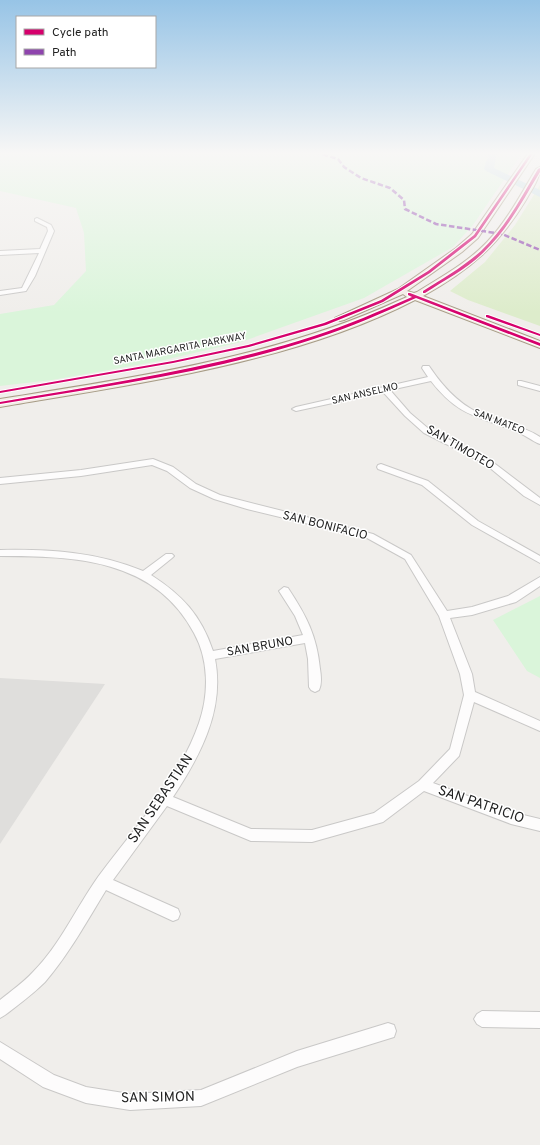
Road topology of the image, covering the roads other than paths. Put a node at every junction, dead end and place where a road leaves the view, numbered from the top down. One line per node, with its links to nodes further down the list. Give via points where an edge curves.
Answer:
1 (496, 205): 6 (main road, SANTA MARGARITA PARKWAY, via 475,236)
2 (516, 205): 8 (main road, SANTA MARGARITA PARKWAY, via 496,237 482,252)
3 (37, 220): 4 (street, via 49,226 51,231)
4 (43, 251): 5 (street); 7 (street, via 25,288)
5 (0, 253)
6 (404, 288): 8 (main road); 16 (main road, SANTA MARGARITA PARKWAY, via 353,314 249,346)
7 (0, 293)
8 (420, 294): 9 (main road); 10 (main road); 17 (main road, SANTA MARGARITA PARKWAY, via 364,320 258,355)
9 (540, 335)
10 (540, 345)
11 (426, 368): 12 (street, SAN MATEO)
12 (433, 378): 15 (street, SAN ANSELMO); 19 (street, SAN MATEO, via 451,398 474,414)
13 (521, 383): 14 (street)
14 (540, 388)
15 (385, 389): 18 (street, SAN ANSELMO); 22 (street, SAN TIMOTEO, via 406,413 433,435 465,449 493,466)
16 (0, 392)
17 (0, 403)
18 (296, 409)
19 (540, 440)
20 (381, 467): 25 (street, via 425,483 475,524)
21 (0, 481): 29 (street, SAN BONIFACIO, via 81,473 153,462 170,469 193,486 217,497 370,536 408,557)
22 (540, 502)
23 (0, 553): 26 (street, SAN SEBASTIAN, via 71,554 122,565)
24 (169, 556): 26 (street)
25 (540, 560)
26 (145, 575): 31 (street, SAN SEBASTIAN, via 166,590 189,612 201,632)
27 (540, 581): 29 (street, via 512,599 472,612)
28 (284, 591): 30 (street, via 299,612)
29 (444, 615): 33 (street, SAN BONIFACIO, via 466,674)
30 (310, 638): 31 (street, SAN BRUNO); 32 (street, via 315,657)
31 (210, 656): 36 (street, SAN SEBASTIAN, via 212,688 206,723 191,758)
32 (315, 687)
33 (470, 695): 34 (street); 35 (street, SAN BONIFACIO, via 455,752)
34 (540, 726)
35 (423, 785): 36 (street, SAN BONIFACIO, via 378,818 312,836 251,835); 37 (street, SAN PATRICIO, via 511,818)
36 (164, 799): 38 (street, SAN SEBASTIAN)
37 (540, 825)
38 (104, 882): 39 (street); 40 (street, SAN SEBASTIAN, via 71,934 39,977)
39 (173, 914)
40 (0, 1010)
41 (482, 1019): 42 (street)
42 (540, 1020)
43 (388, 1032): 44 (street, SAN SIMON, via 297,1059 202,1098 130,1102 86,1095 48,1082)
44 (0, 1050)

